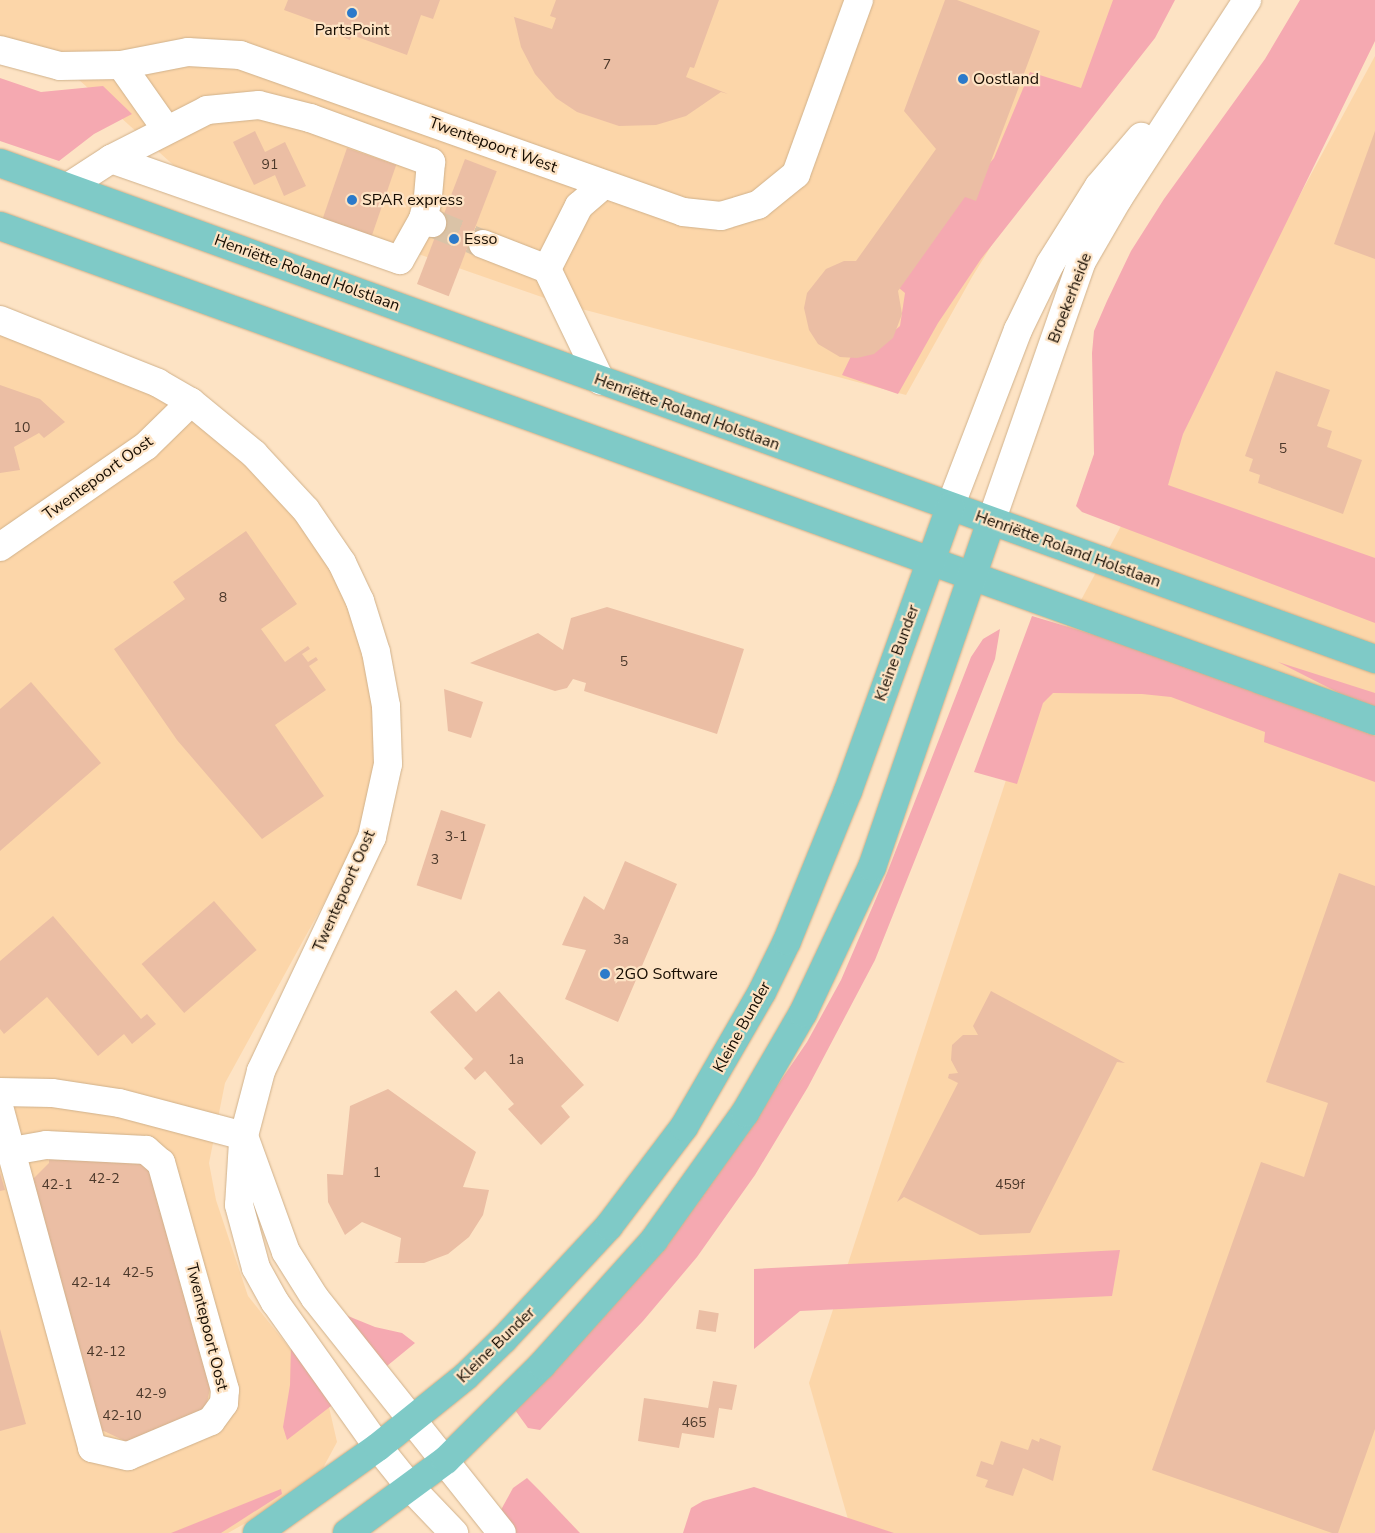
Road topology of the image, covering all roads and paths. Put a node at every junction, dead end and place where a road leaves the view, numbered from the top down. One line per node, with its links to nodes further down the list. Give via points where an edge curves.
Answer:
1 (859, 0): 9 (street, Twentepoort West, via 796,174 758,205 721,216 683,212)
2 (1247, 0): 3 (street, Broekerheide)
3 (1219, 45): 17 (street, Broekerheide, via 1099,186 1070,229 1018,330); 18 (street, Broekerheide, via 1118,199 1082,261)
4 (0, 50): 5 (street, Twentepoort West, via 60,66)
5 (121, 65): 6 (street); 9 (street, Twentepoort West, via 188,52 240,55)
6 (166, 129): 7 (street); 7 (street, via 206,110 250,106 310,118 431,162 427,221 400,260)
7 (111, 159): 10 (street)
8 (0, 163): 10 (main road, Henriëtte Roland Holstlaan)
9 (604, 184): 13 (street, via 579,206)
10 (68, 187): 15 (main road, Henriëtte Roland Holstlaan)
11 (0, 226): 20 (main road)
12 (483, 244): 13 (street)
13 (547, 269): 15 (street)
14 (0, 320): 16 (street, Twentepoort Oost, via 158,383)
15 (601, 381): 17 (main road, Henriëtte Roland Holstlaan)
16 (190, 402): 19 (street, Twentepoort Oost, via 146,446); 26 (street, Twentepoort Oost, via 254,454 306,510 342,563 360,602 376,652 386,706 388,764 372,837 261,1071)
17 (950, 507): 18 (main road, Henriëtte Roland Holstlaan); 20 (main road, Kleine Bunder)
18 (991, 522): 21 (main road, Broekerheide); 22 (main road, Henriëtte Roland Holstlaan)
19 (0, 547)
20 (931, 561): 21 (main road); 28 (main road, Kleine Bunder, via 848,791 787,942 684,1127 610,1226 550,1293 466,1376)
21 (972, 576): 23 (main road); 30 (main road, via 872,867 803,1013 745,1113 654,1240 542,1365)
22 (1375, 659)
23 (1375, 721)
24 (0, 1092): 26 (street, via 52,1093 119,1103)
25 (0, 1110): 27 (street, Twentepoort Oost)
26 (244, 1136): 28 (street, via 286,1252 315,1298); 29 (street, Twentepoort Oost, via 239,1204 256,1268 275,1302)
27 (11, 1151): 27 (street, Twentepoort Oost, via 46,1146 146,1150 161,1163 225,1390 224,1403 211,1421 128,1456 92,1448)
28 (414, 1418): 29 (main road, Kleine Bunder); 30 (street)
29 (378, 1447): 31 (street, Twentepoort Oost); 32 (main road, Kleine Bunder)
30 (446, 1460): 31 (main road); 35 (street)
31 (410, 1487): 33 (main road); 34 (street, Twentepoort Oost)
32 (257, 1533)
33 (347, 1533)
34 (454, 1533)
35 (502, 1533)

